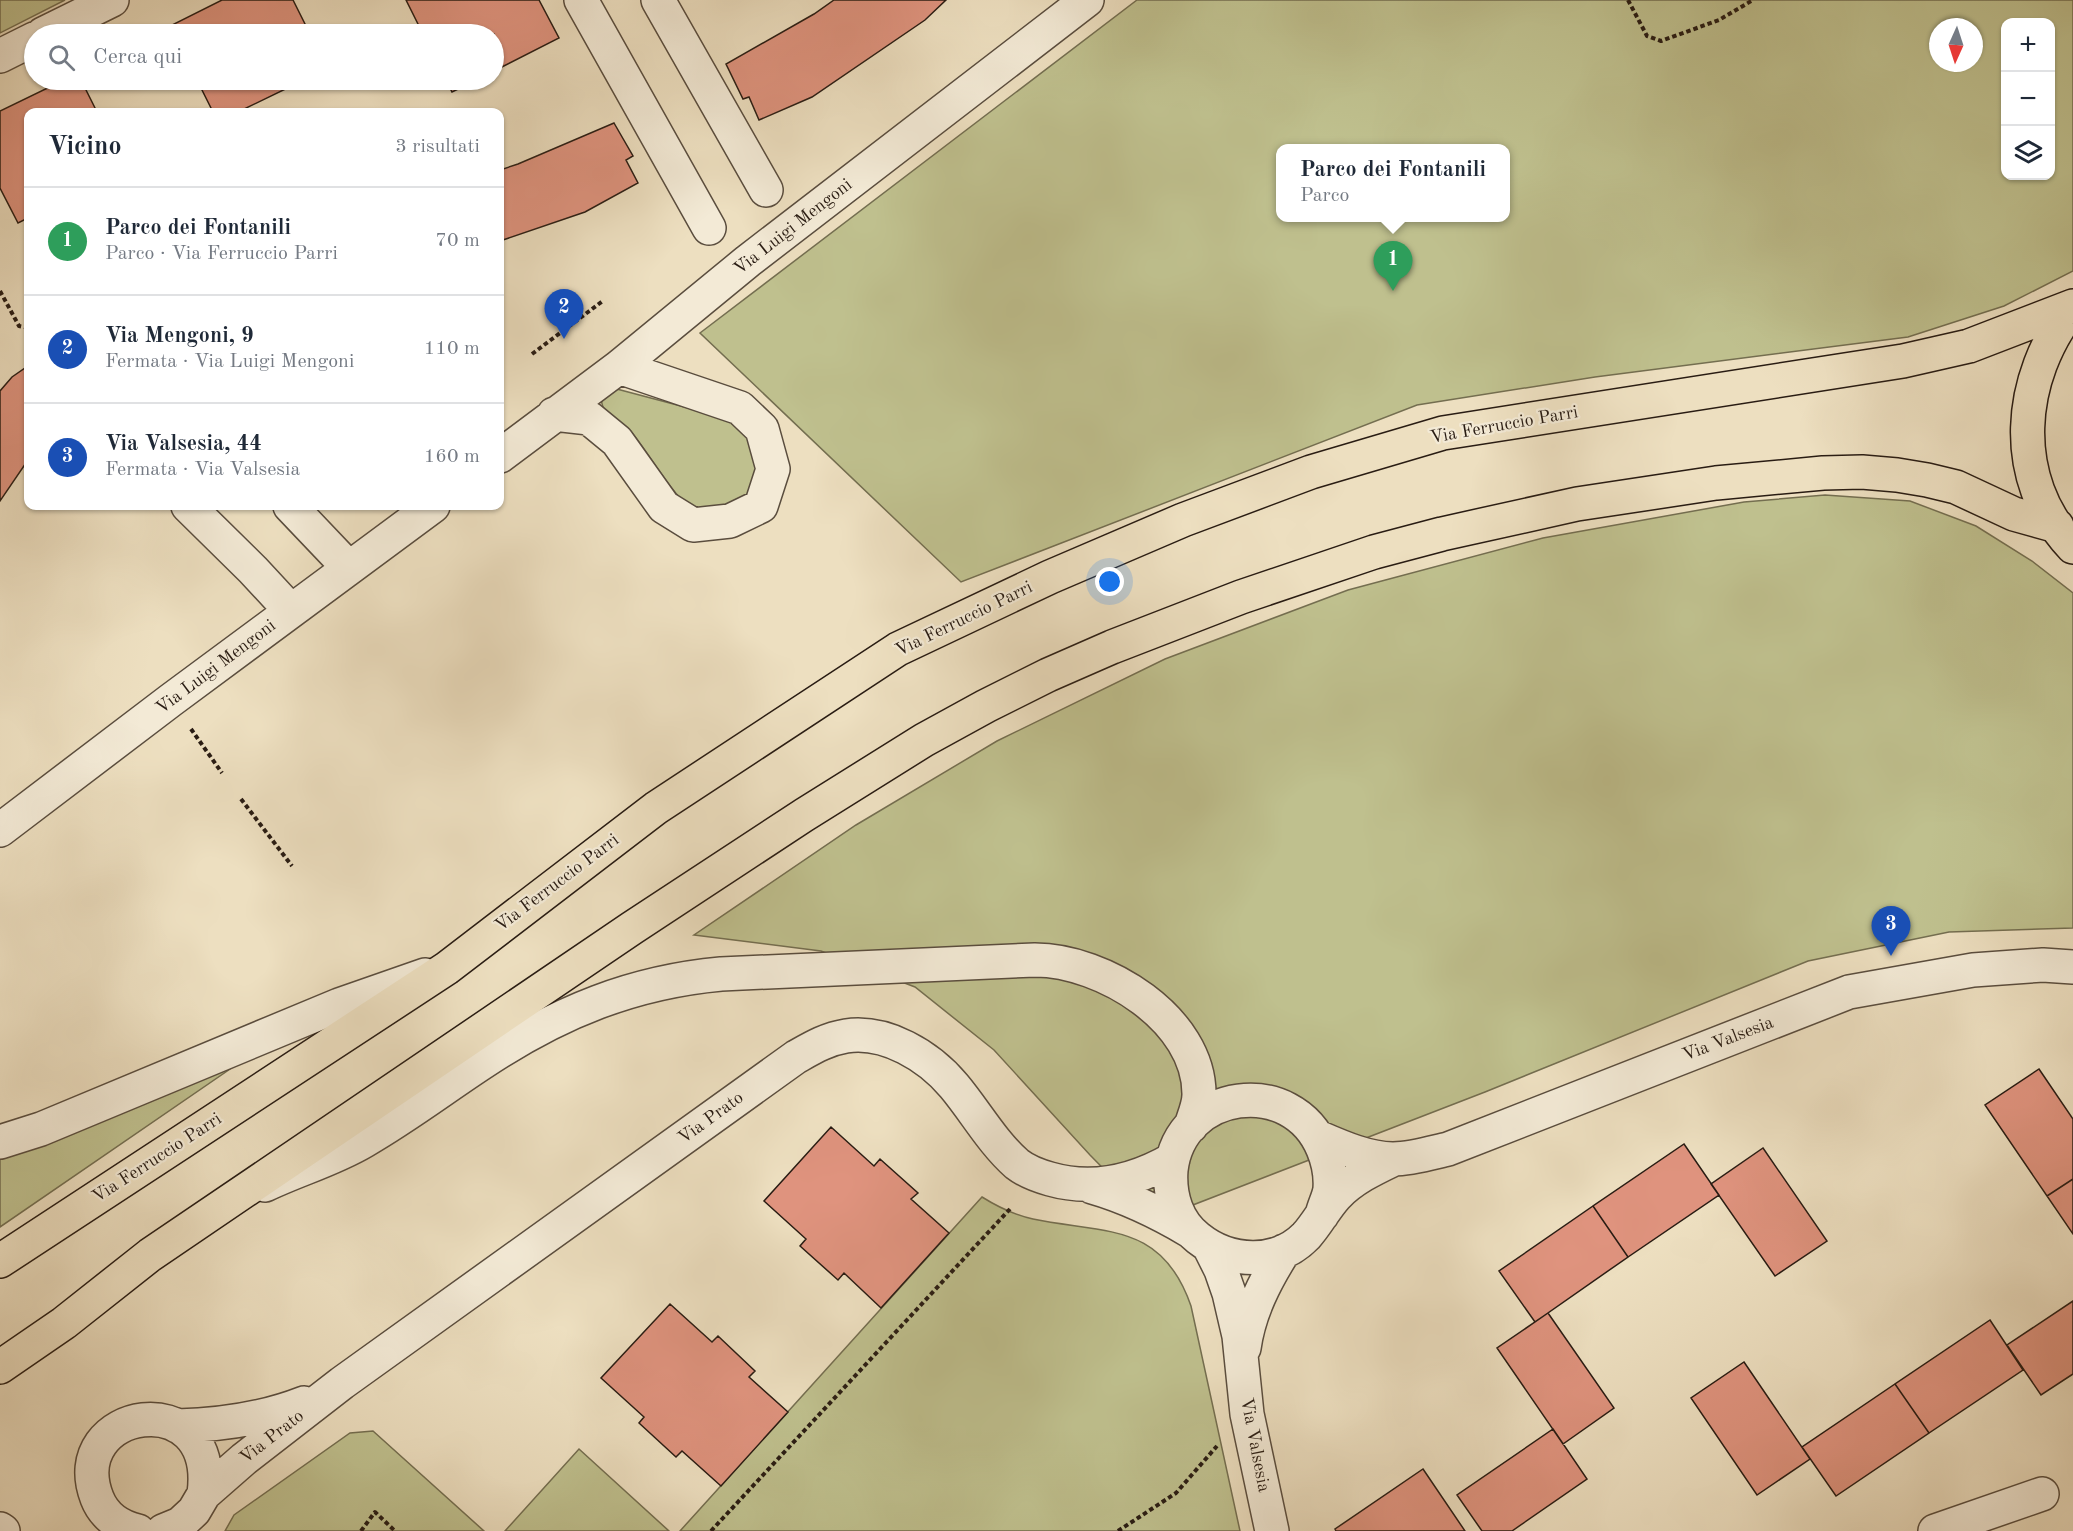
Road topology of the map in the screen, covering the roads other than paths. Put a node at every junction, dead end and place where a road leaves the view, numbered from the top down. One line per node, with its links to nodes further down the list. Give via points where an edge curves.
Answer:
1 (581, 0): 9 (street)
2 (658, 0): 8 (street)
3 (1087, 0): 11 (street, Via Luigi Mengoni, via 748,261)
4 (109, 1): 5 (street)
5 (63, 24)
6 (24, 44): 7 (street)
7 (0, 56)
8 (766, 190)
9 (709, 228)
10 (2073, 307): 17 (main road, Via Ferruccio Parri, via 2039,363 2028,411 2030,463 2040,495); 22 (main road, Via Ferruccio Parri, via 1970,346 1903,361 1443,433 1311,472 1183,520 898,649 656,808)
11 (619, 367): 12 (street, Via Luigi Mengoni); 12 (street, via 740,408 762,429 773,470 761,506 730,521 693,525 664,507 617,441 589,418)
12 (554, 414): 13 (street, Via Luigi Mengoni)
13 (504, 453)
14 (192, 510): 19 (street)
15 (294, 510): 18 (street)
16 (428, 510): 18 (street, Via Luigi Mengoni)
17 (2065, 537): 30 (main road, Via Ferruccio Parri, via 1956,487 1927,480 1862,472 1783,476 1647,492 1510,518 1374,552 1241,597 1048,675 874,770 651,915)
18 (349, 568): 19 (street, Via Luigi Mengoni)
19 (291, 611): 20 (street, Via Luigi Mengoni)
20 (6, 819)
21 (2073, 967): 27 (street, Via Valsesia, via 1973,970 1850,992 1448,1149)
22 (447, 968): 25 (street, via 339,1005); 33 (main road, Via Ferruccio Parri)
23 (1191, 1126): 24 (street, Via Valsesia, via 1223,1103 1250,1099 1276,1103 1300,1117); 26 (street, Via Valsesia); 30 (street, via 1199,1097 1198,1082 1182,1040 1140,998 1104,975 1078,965 1020,960 705,976 638,988 559,1018 500,1051 364,1142 250,1191)
24 (1318, 1137): 27 (street, Via Valsesia, via 1353,1151); 29 (street, Via Valsesia, via 1328,1162 1330,1188)
25 (0, 1142)
26 (1173, 1159): 28 (street, Via Prato, via 1134,1178); 31 (street, Via Valsesia, via 1170,1184 1176,1209)
27 (1394, 1159): 29 (street, Via Valsesia, via 1358,1178 1337,1195)
28 (1084, 1185): 31 (street, Via Prato, via 1157,1212); 36 (street, Via Prato, via 1040,1176 1018,1165 952,1084 932,1064 904,1046 878,1037 848,1036 821,1043 796,1057)
29 (1322, 1215): 32 (street, Via Valsesia, via 1305,1236)
30 (207, 1216): 35 (main road, Via Ferruccio Parri)
31 (1200, 1240): 32 (street, Via Valsesia, via 1234,1257 1260,1258); 34 (street, Via Valsesia, via 1221,1270)
32 (1284, 1251): 34 (street, Via Valsesia, via 1264,1283)
33 (0, 1261)
34 (1242, 1358): 42 (street, Via Valsesia, via 1247,1414)
35 (0, 1367)
36 (342, 1383): 37 (street, Via Prato, via 319,1397 264,1416 223,1424); 39 (street, Via Prato, via 262,1445)
37 (177, 1426): 39 (street, via 192,1438 203,1455 206,1474); 40 (street, Via Prato, via 159,1419 139,1419 120,1426 96,1452 93,1488 100,1505 111,1519)
38 (2042, 1494): 43 (street)
39 (196, 1512): 41 (street, Via Prato)
40 (138, 1531)
41 (163, 1531)
42 (1272, 1531)
43 (1935, 1531)

